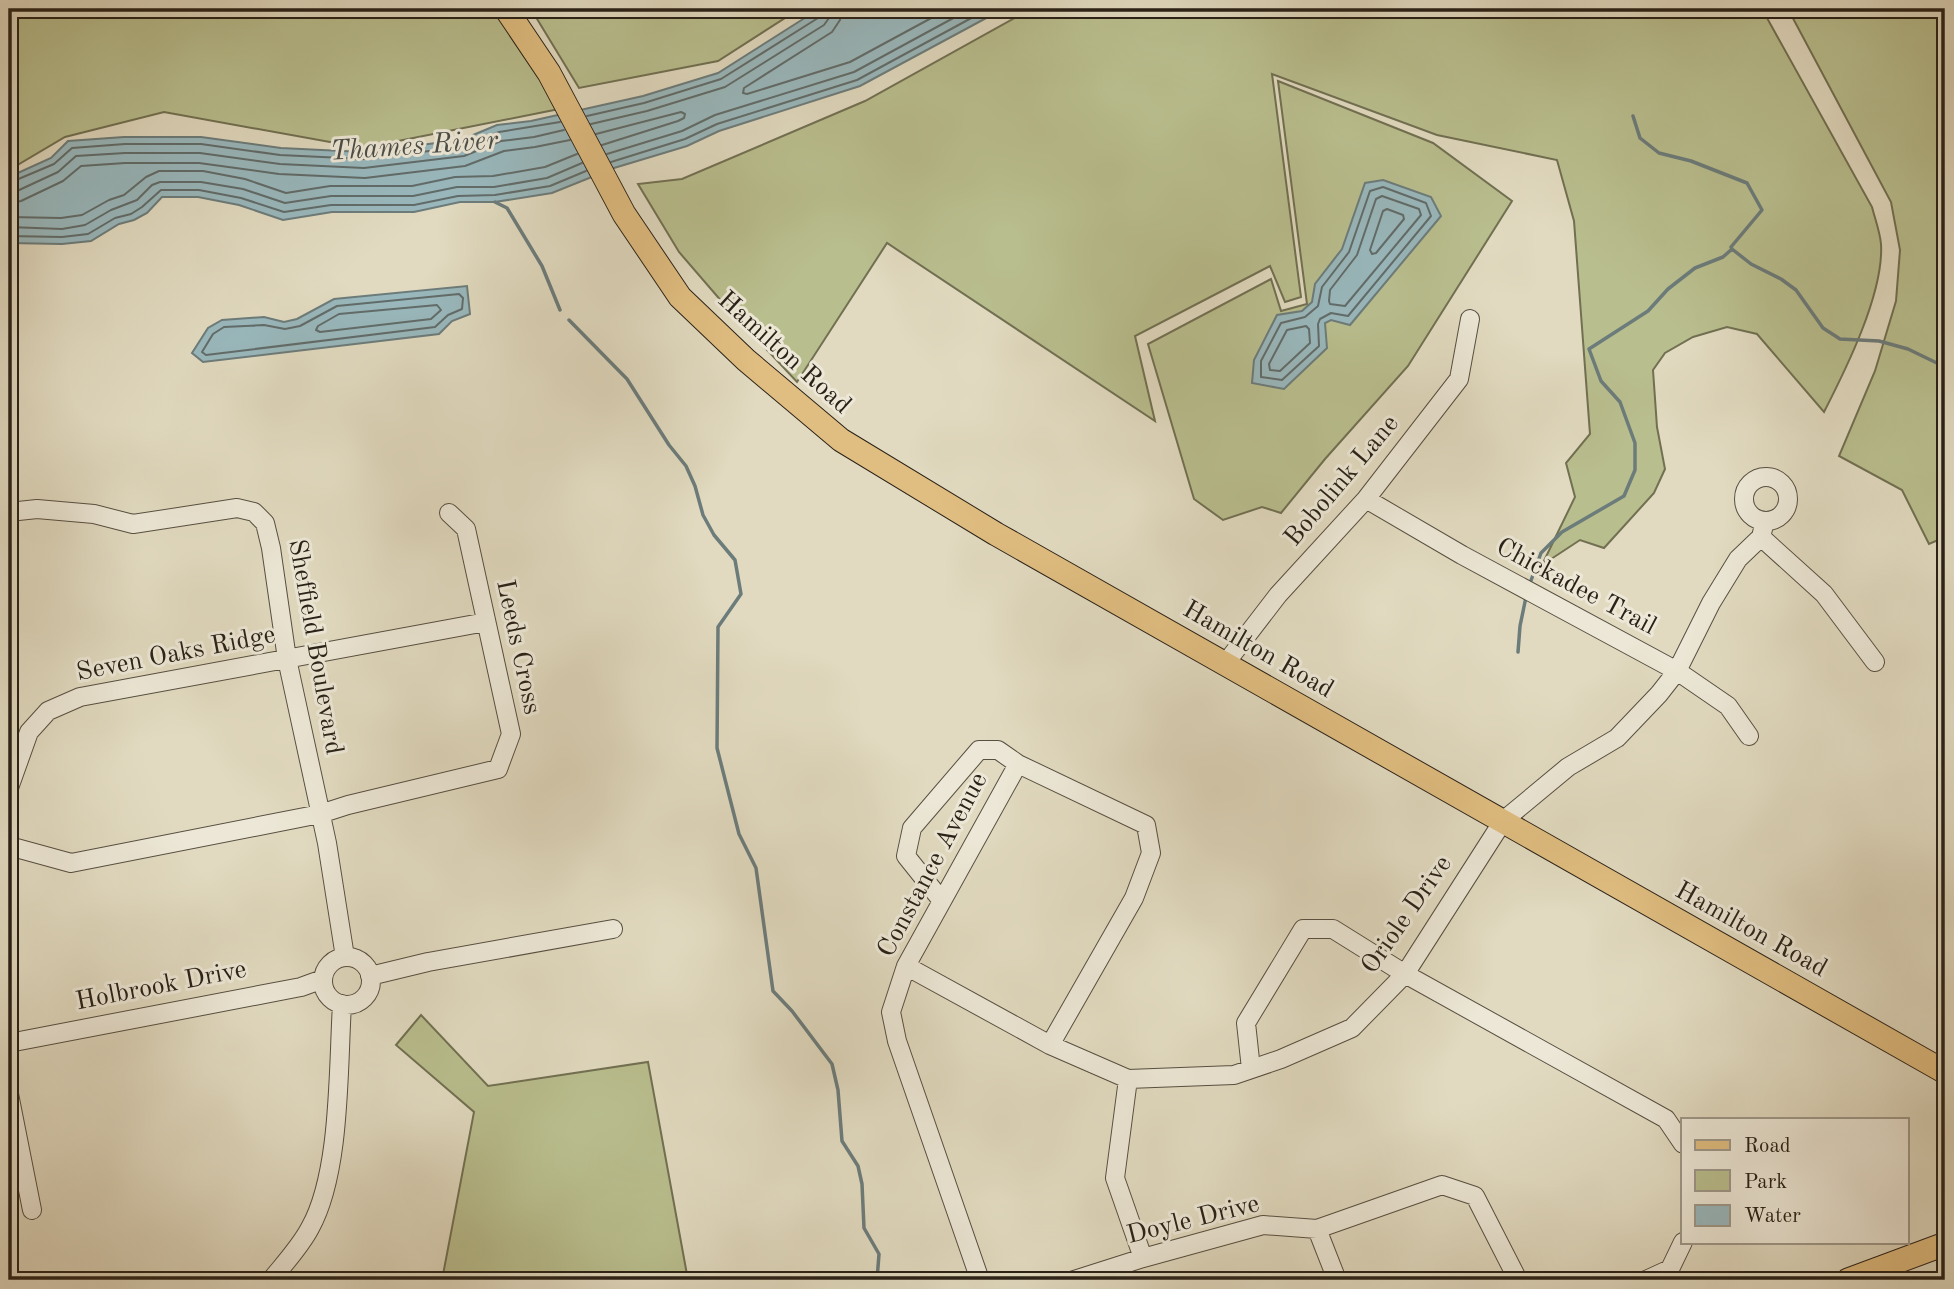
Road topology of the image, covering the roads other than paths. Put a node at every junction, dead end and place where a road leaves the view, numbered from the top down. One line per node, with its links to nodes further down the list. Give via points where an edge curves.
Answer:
1 (506, 9): 9 (main road, Hamilton Road, via 549,73 612,193 655,262 680,297 746,360 841,440)
2 (1470, 319): 3 (street, Bobolink Lane, via 1459,379)
3 (1366, 499): 9 (street, Bobolink Lane, via 1278,595); 10 (street, Chickadee Trail)
4 (9, 513): 7 (street, Sheffield Boulevard, via 37,509 94,514 133,524 237,508 254,512 265,523 271,548)
5 (449, 513): 6 (street, Leeds Cross, via 466,529)
6 (486, 622): 7 (street, Seven Oaks Ridge); 14 (street, Leeds Cross, via 510,734 498,769)
7 (287, 659): 13 (street, Seven Oaks Ridge, via 80,697 48,711 29,732); 14 (street, Sheffield Boulevard)
8 (1875, 662): 10 (street, Oriole Drive, via 1824,594 1763,529 1711,603)
9 (1225, 664): 15 (main road, Hamilton Road)
10 (1676, 671): 11 (street, Chickadee Trail, via 1728,706); 15 (street, Oriole Drive, via 1617,738 1568,766)
11 (1749, 736)
12 (1018, 764): 17 (street, Constance Avenue); 17 (street, via 999,750 979,750 912,828 906,856); 26 (street, Constance Avenue, via 1146,825 1151,853 1134,898)
13 (9, 789)
14 (320, 814): 16 (street, via 71,863); 19 (street, Sheffield Boulevard)
15 (1503, 821): 21 (street, Oriole Drive); 28 (main road, Hamilton Road)
16 (9, 846)
17 (942, 901): 20 (street, Constance Avenue)
18 (613, 929): 22 (street)
19 (345, 957): 22 (street, via 363,964); 23 (street, via 332,962)
20 (906, 966): 26 (street, Oriole Drive); 38 (street, Constance Avenue, via 891,1012 897,1041)
21 (1405, 974): 27 (street, Oriole Drive, via 1352,1028); 27 (street, via 1333,929 1303,929 1245,1023); 31 (street, via 1666,1119)
22 (370, 976): 24 (street, via 369,989 361,1000)
23 (323, 979): 24 (street, via 326,993); 25 (street, Holbrook Drive)
24 (342, 1004): 37 (street, via 329,1176 310,1228)
25 (9, 1043)
26 (1050, 1045): 29 (street, Oriole Drive)
27 (1251, 1069): 29 (street, Oriole Drive, via 1234,1075)
28 (1945, 1072)
29 (1128, 1079): 36 (street, via 1115,1178)
30 (9, 1094): 32 (street)
31 (1681, 1141)
32 (32, 1210)
33 (1317, 1229): 36 (street, Doyle Drive, via 1263,1225); 40 (street); 41 (street, Doyle Drive, via 1442,1185 1475,1196)
34 (1682, 1244): 42 (street, via 1670,1269)
35 (1945, 1244): 43 (main road)
36 (1143, 1258): 39 (street, Doyle Drive)
37 (280, 1277)
38 (980, 1280)
39 (1074, 1280)
40 (1337, 1280)
41 (1518, 1280)
42 (1646, 1280)
43 (1847, 1280)

